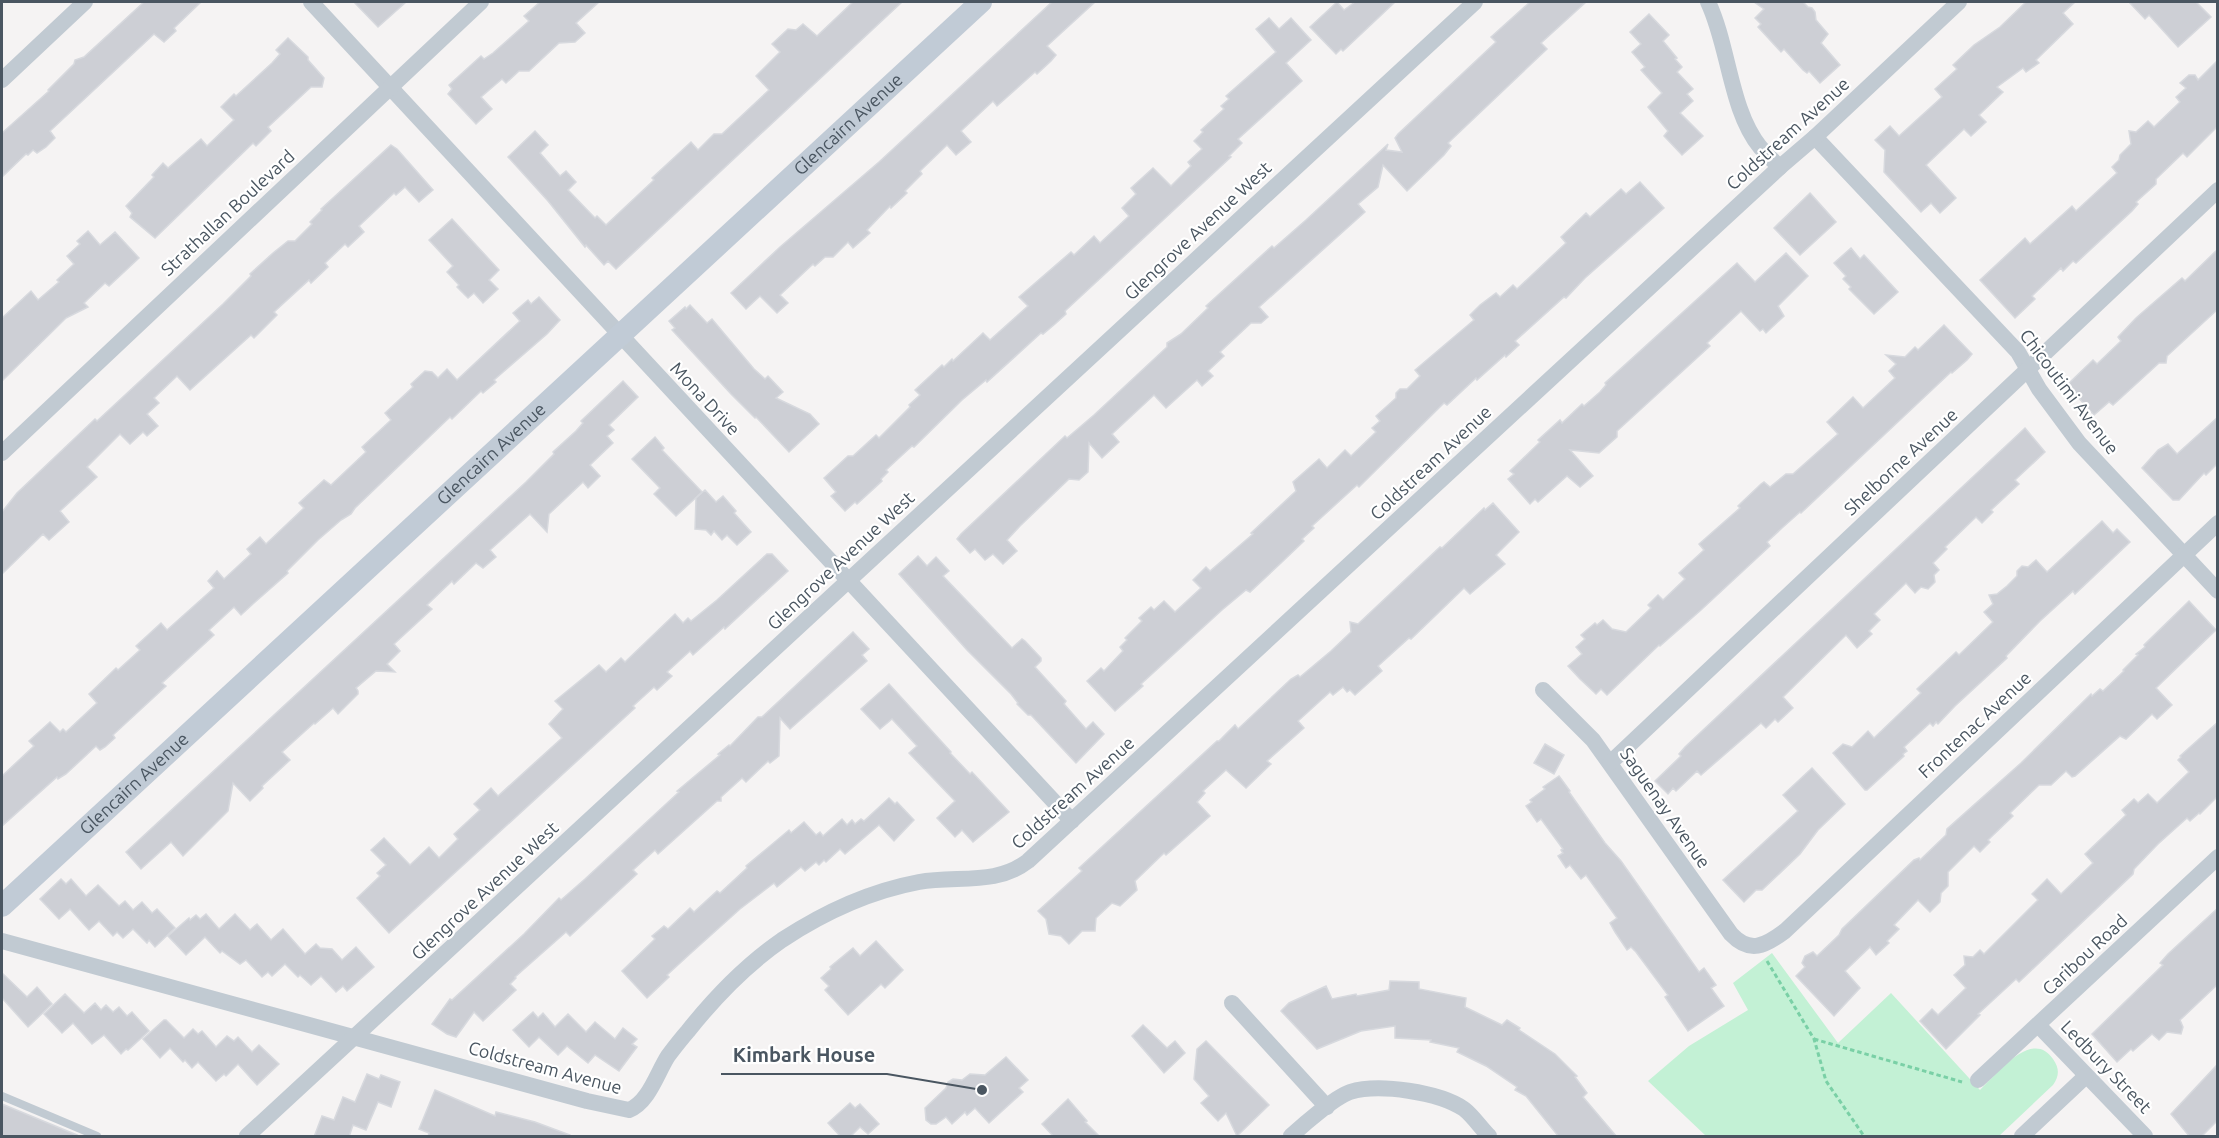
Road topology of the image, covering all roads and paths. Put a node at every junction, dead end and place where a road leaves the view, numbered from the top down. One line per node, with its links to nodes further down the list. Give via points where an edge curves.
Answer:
1 (85, 2): 8 (street)
2 (311, 2): 9 (street, Mona Drive)
3 (481, 2): 9 (street, Strathallan Boulevard)
4 (981, 2): 13 (street, Glencairn Avenue)
5 (1475, 2): 18 (street, Glengrove Avenue West)
6 (1708, 2): 11 (street, via 1717,20 1741,110 1759,146)
7 (1959, 2): 10 (street, Coldstream Avenue)
8 (2, 80)
9 (390, 87): 13 (street, Mona Drive); 15 (street, Strathallan Boulevard)
10 (1815, 137): 11 (street, Coldstream Avenue); 14 (street, Chicoutimi Avenue, via 2018,352)
11 (1780, 167): 22 (street, Coldstream Avenue)
12 (2217, 190): 14 (street, Shelborne Avenue)
13 (619, 335): 18 (street, Mona Drive); 24 (street, Glencairn Avenue)
14 (2028, 369): 17 (street, Chicoutimi Avenue, via 2079,443); 21 (street, Shelborne Avenue)
15 (2, 453)
16 (2217, 524): 17 (street, Frontenac Avenue)
17 (2184, 555): 19 (street, Chicoutimi Avenue); 26 (street, Frontenac Avenue, via 1785,931)
18 (848, 580): 22 (street, Mona Drive); 29 (street, Glengrove Avenue West)
19 (2217, 591)
20 (1543, 690): 21 (street, Saguenay Avenue, via 1593,740)
21 (1610, 763): 26 (street, Saguenay Avenue, via 1738,942)
22 (1072, 821): 29 (street, Coldstream Avenue, via 1028,861 1008,873 988,878 921,881 886,890 822,916 784,939 759,957 709,1006 669,1055 639,1104 629,1110)
23 (2217, 857): 28 (street, Caribou Road)
24 (2, 906)
25 (2, 940): 29 (street, Coldstream Avenue)
26 (1754, 947): 30 (path, via 1767,960)
27 (1232, 1003): 34 (street)
28 (2038, 1025): 31 (street, Ledbury Street); 32 (street, Caribou Road)
29 (355, 1038): 36 (street, Glengrove Avenue West)
30 (1814, 1039): 32 (path, via 1961,1083); 39 (path, via 1826,1081)
31 (2086, 1076): 40 (street); 41 (street, Ledbury Street)
32 (1977, 1080)
33 (2, 1096): 35 (lane)
34 (1327, 1107): 37 (street); 38 (street, via 1350,1092 1394,1088 1432,1096 1464,1109)
35 (97, 1137)
36 (247, 1137)
37 (1291, 1137)
38 (1489, 1137)
39 (1864, 1137)
40 (2022, 1137)
41 (2145, 1137)

